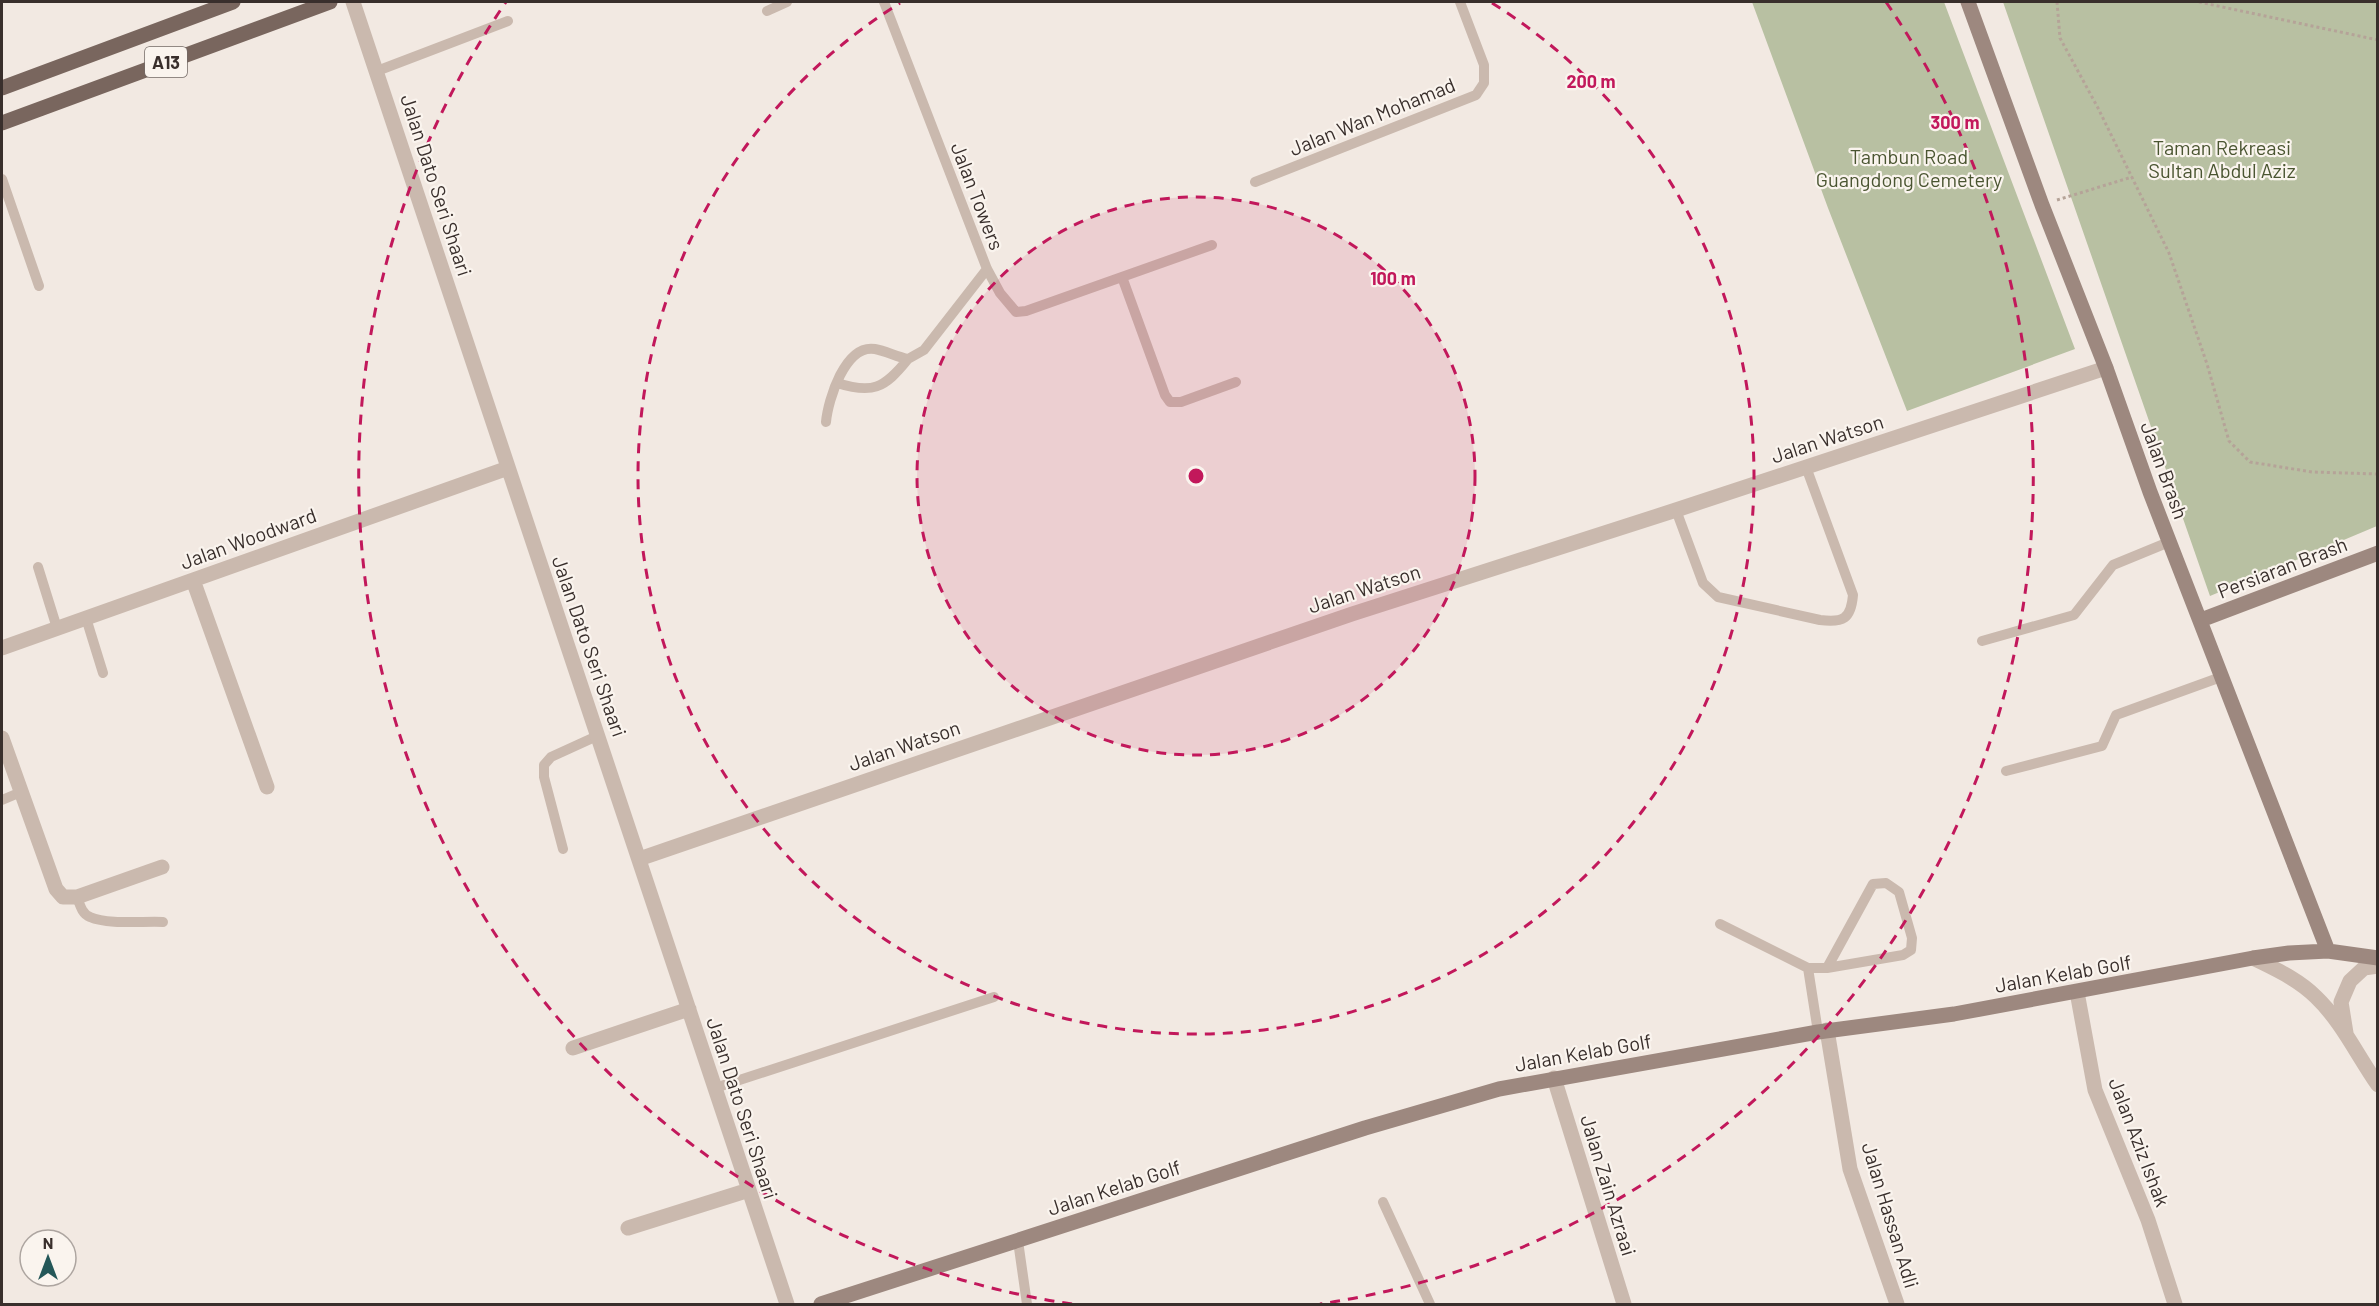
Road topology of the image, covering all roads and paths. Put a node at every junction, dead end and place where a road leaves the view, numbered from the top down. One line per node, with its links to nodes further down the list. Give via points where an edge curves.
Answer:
1 (233, 2): 14 (main road, A13)
2 (330, 2): 15 (main road, A13)
3 (353, 2): 13 (street, Jalan Dato Seri Shaari)
4 (787, 2): 10 (lane)
5 (884, 2): 21 (lane, Jalan Towers)
6 (1460, 2): 18 (lane, Jalan Wan Mohamad, via 1484,65 1484,83 1476,94)
7 (1968, 2): 19 (street, Jalan Brash)
8 (2057, 2): 16 (path, via 2060,38)
9 (2199, 2): 12 (path)
10 (767, 11)
11 (508, 21): 13 (lane)
12 (2378, 40)
13 (377, 71): 30 (street, Jalan Dato Seri Shaari)
14 (2, 88)
15 (2, 123)
16 (2132, 177): 19 (path); 31 (path, via 2169,253 2229,441 2250,462 2312,472)
17 (2, 179): 23 (lane)
18 (1255, 182)
19 (2042, 205): 25 (street, Jalan Brash)
20 (1212, 245): 22 (lane)
21 (987, 269): 22 (lane, via 1016,312); 24 (lane, Jalan Towers, via 924,350)
22 (1122, 277): 26 (lane, via 1170,402 1181,402)
23 (39, 286)
24 (908, 359): 27 (lane, Jalan Towers, via 879,386 868,390); 27 (lane, via 875,349 862,350 848,362)
25 (2106, 368): 29 (street, Jalan Watson); 33 (street, Jalan Brash)
26 (1236, 382)
27 (837, 383): 28 (lane)
28 (826, 422)
29 (1806, 467): 32 (street, Jalan Watson); 32 (lane, via 1853,595 1852,607 1842,620 1820,620 1718,597 1703,583)
30 (508, 468): 36 (street, Jalan Woodward); 44 (street, Jalan Dato Seri Shaari)
31 (2378, 474)
32 (1676, 510): 51 (street, Jalan Watson, via 1352,614)
33 (2169, 542): 38 (street, Jalan Brash); 40 (lane, via 2113,565 2074,615)
34 (2378, 553): 38 (street, Persiaran Brash)
35 (38, 567): 39 (lane)
36 (193, 580): 37 (street, Jalan Woodward); 47 (street)
37 (86, 618): 39 (street, Jalan Woodward); 42 (lane)
38 (2201, 620): 43 (street, Jalan Brash)
39 (57, 628): 41 (street, Jalan Woodward)
40 (1982, 641)
41 (2, 648)
42 (103, 673)
43 (2221, 677): 46 (lane, via 2116,715 2102,746); 56 (street, Jalan Brash)
44 (597, 736): 50 (lane, via 551,757 544,765); 51 (street, Jalan Dato Seri Shaari)
45 (2, 738): 48 (street)
46 (2006, 771)
47 (267, 787)
48 (21, 792): 49 (lane); 53 (street, via 56,889 63,897)
49 (2, 800)
50 (563, 849)
51 (639, 859): 64 (street, Jalan Dato Seri Shaari)
52 (162, 867): 53 (street)
53 (77, 897): 54 (lane, via 89,917)
54 (163, 922)
55 (1720, 924): 60 (lane)
56 (2328, 951): 57 (street, Jalan Kelab Golf); 58 (street, Jalan Kelab Golf)
57 (2253, 958): 62 (street, Jalan Kelab Golf); 66 (street, via 2295,980 2316,997)
58 (2378, 958)
59 (2378, 966): 66 (street, via 2364,968 2350,981 2341,1002)
60 (1808, 968): 61 (lane); 65 (lane)
61 (1827, 968): 61 (lane, via 1873,884 1886,883 1899,892 1912,938 1911,950 1903,955)
62 (2077, 992): 65 (street, Jalan Kelab Golf, via 1954,1014); 81 (street, Jalan Aziz Ishak, via 2095,1090 2148,1220)
63 (994, 997): 70 (lane)
64 (688, 1010): 67 (street); 70 (street, Jalan Dato Seri Shaari)
65 (1822, 1031): 68 (street, Jalan Kelab Golf); 80 (street, Jalan Hassan Adli, via 1850,1169)
66 (2346, 1033): 69 (street)
67 (573, 1048)
68 (1554, 1078): 74 (street, Jalan Kelab Golf, via 1499,1089 1365,1128); 79 (street, Jalan Zain Azraai)
69 (2378, 1084)
70 (715, 1088): 71 (street, Jalan Dato Seri Shaari)
71 (749, 1190): 73 (street); 75 (street, Jalan Dato Seri Shaari)
72 (1383, 1202): 78 (lane)
73 (628, 1228)
74 (1018, 1241): 76 (street, Jalan Kelab Golf); 77 (lane)
75 (787, 1305)
76 (821, 1305)
77 (1027, 1305)
78 (1430, 1305)
79 (1624, 1305)
80 (1897, 1305)
81 (2175, 1305)

